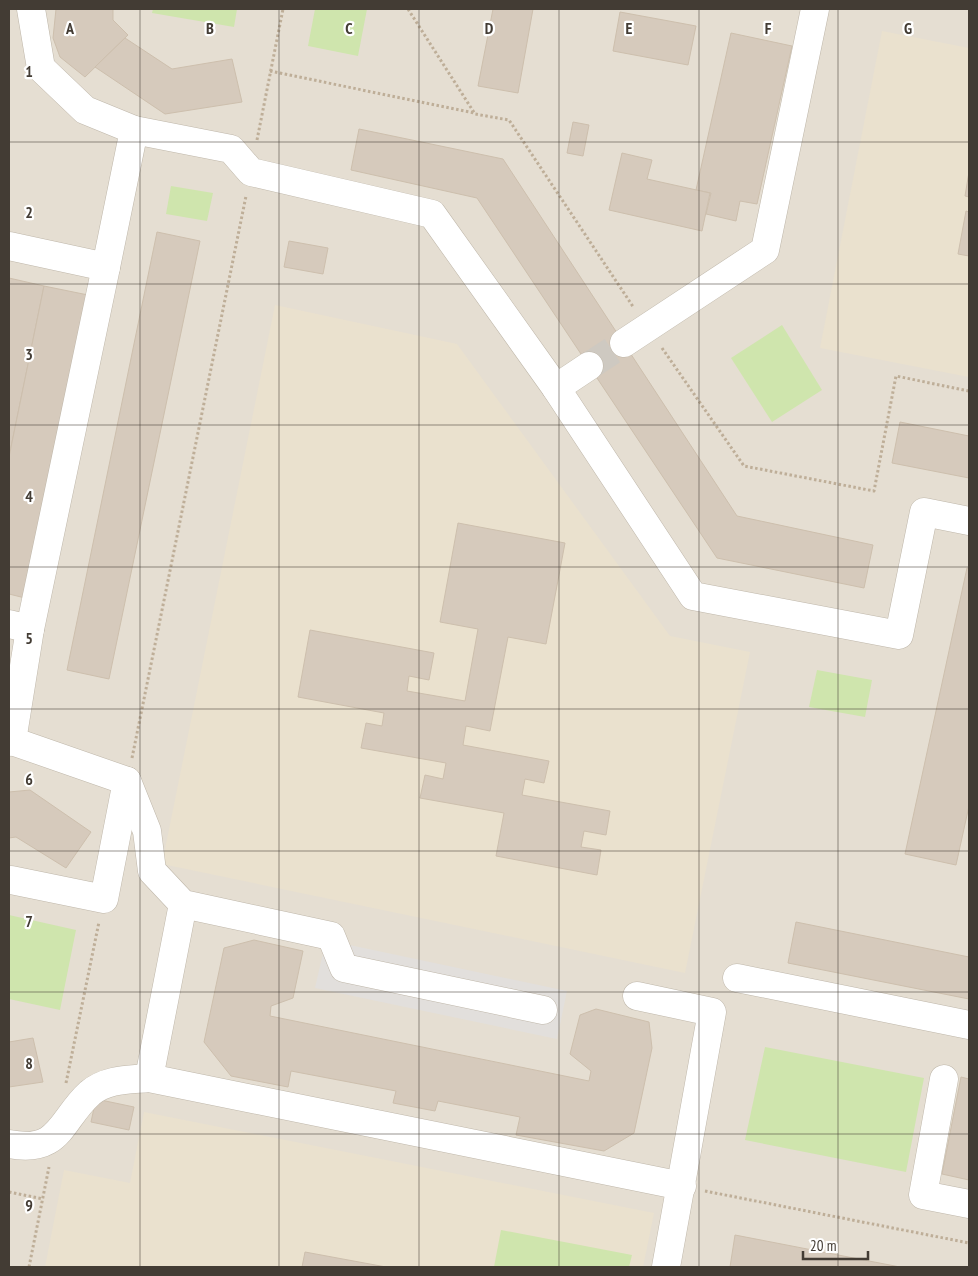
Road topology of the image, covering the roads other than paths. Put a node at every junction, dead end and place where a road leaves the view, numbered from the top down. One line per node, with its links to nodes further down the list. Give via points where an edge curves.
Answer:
1 (31, 9): 3 (lane, via 41,68 85,110)
2 (815, 9): 6 (lane, via 765,250)
3 (134, 130): 5 (lane); 8 (lane, via 231,149 251,172 432,214)
4 (9, 246): 5 (lane)
5 (106, 267): 10 (lane)
6 (624, 343)
7 (589, 366): 8 (lane)
8 (556, 388): 9 (lane, via 693,596 899,635 924,512)
9 (969, 521)
10 (19, 626): 11 (lane)
11 (10, 741): 12 (lane)
12 (128, 781): 13 (lane, via 104,899); 14 (lane, via 147,831 152,871)
13 (11, 880)
14 (183, 904): 17 (lane, via 331,936 344,968); 19 (lane)
15 (738, 978): 18 (lane)
16 (637, 996): 22 (lane, via 712,1012)
17 (543, 1010)
18 (969, 1025)
19 (149, 1078): 21 (lane, via 114,1080 90,1093 54,1138 26,1148); 22 (lane)
20 (944, 1079): 23 (lane, via 923,1195)
21 (9, 1144)
22 (682, 1186): 24 (lane)
23 (969, 1204)
24 (666, 1267)

